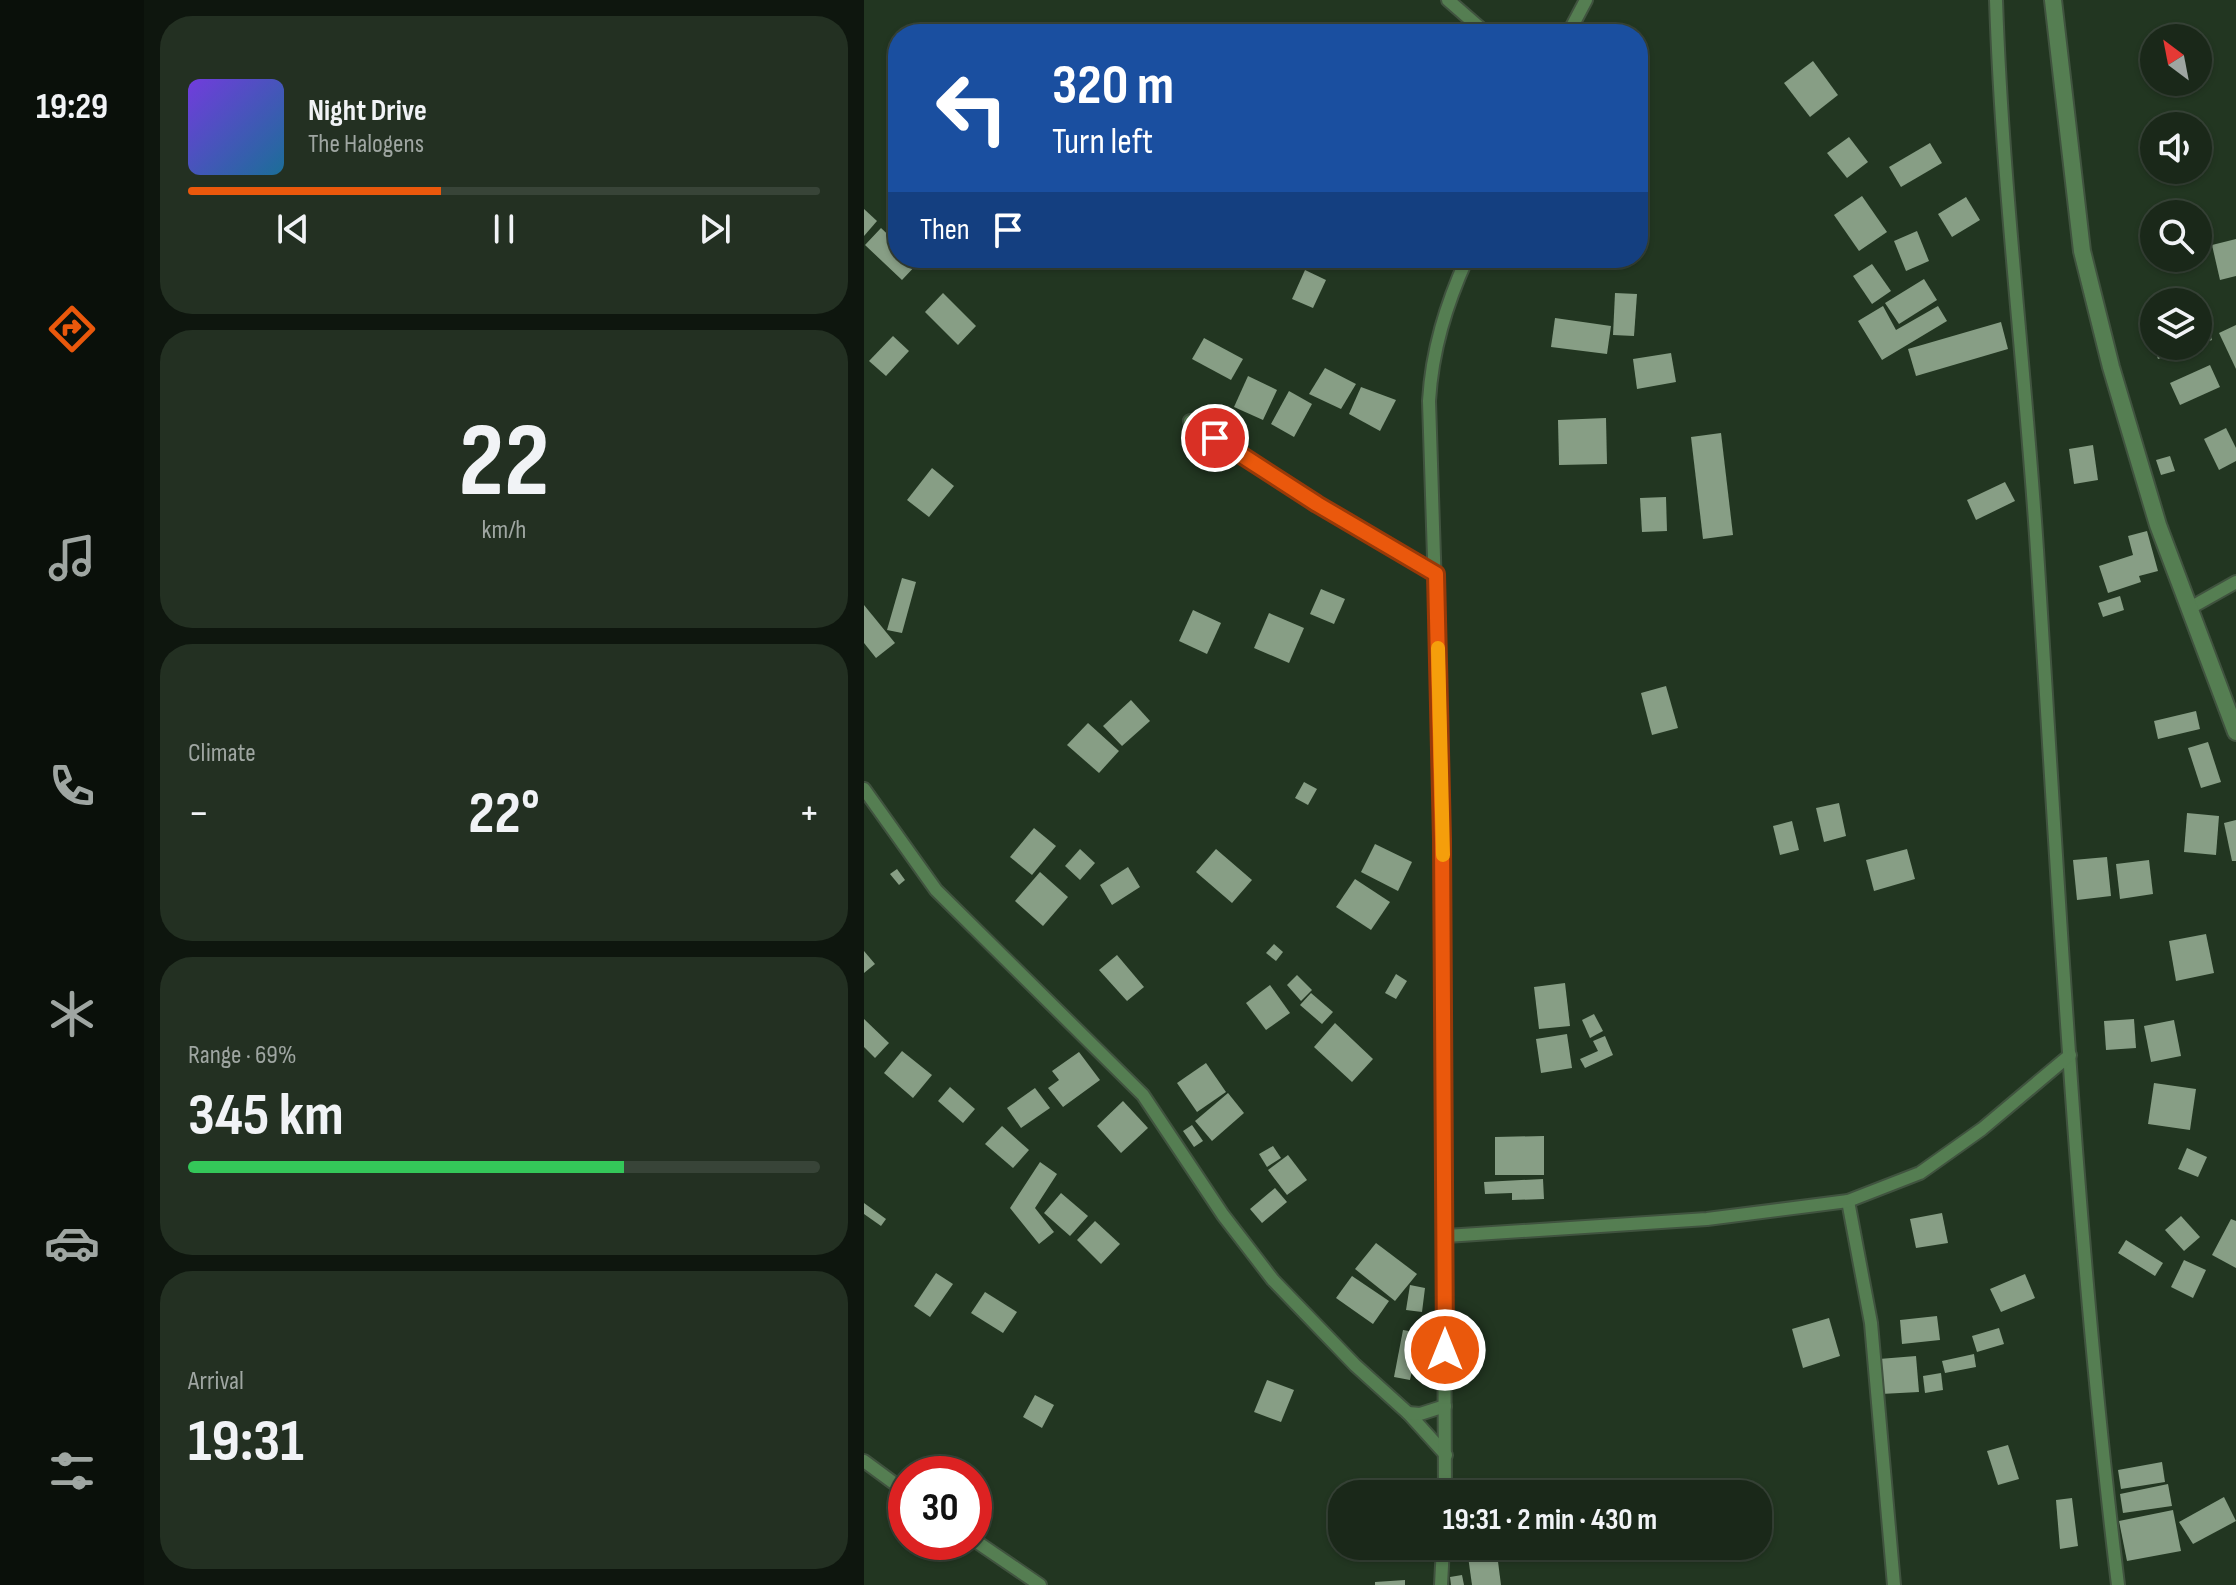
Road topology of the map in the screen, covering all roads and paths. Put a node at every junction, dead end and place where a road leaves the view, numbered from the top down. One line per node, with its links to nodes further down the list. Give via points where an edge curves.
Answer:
1 (1448, 0): 5 (street)
2 (1586, 0): 6 (street)
3 (1996, 0): 14 (street)
4 (2053, 0): 11 (street, via 2082,251 2158,525)
5 (1476, 24)
6 (1573, 24)
7 (1463, 268): 9 (street, via 1432,360)
8 (1190, 421): 9 (street)
9 (1436, 574): 16 (street)
10 (2236, 582): 11 (street)
11 (2190, 608): 12 (street)
12 (2236, 732)
13 (865, 792): 18 (street, via 936,890 1143,1095 1273,1280)
14 (2070, 1055): 15 (street, via 1920,1173); 28 (street, via 2096,1397)
15 (1848, 1201): 16 (street, via 1707,1219); 27 (street, via 1871,1323)
16 (1446, 1236): 17 (street)
17 (1445, 1406): 18 (street); 19 (street)
18 (1408, 1413): 19 (street)
19 (1446, 1455): 22 (street)
20 (864, 1461): 21 (street)
21 (888, 1479)
22 (1445, 1480)
23 (992, 1552): 25 (street)
24 (1442, 1560): 26 (street)
25 (1040, 1585)
26 (1441, 1585)
27 (1894, 1585)
28 (2118, 1585)

